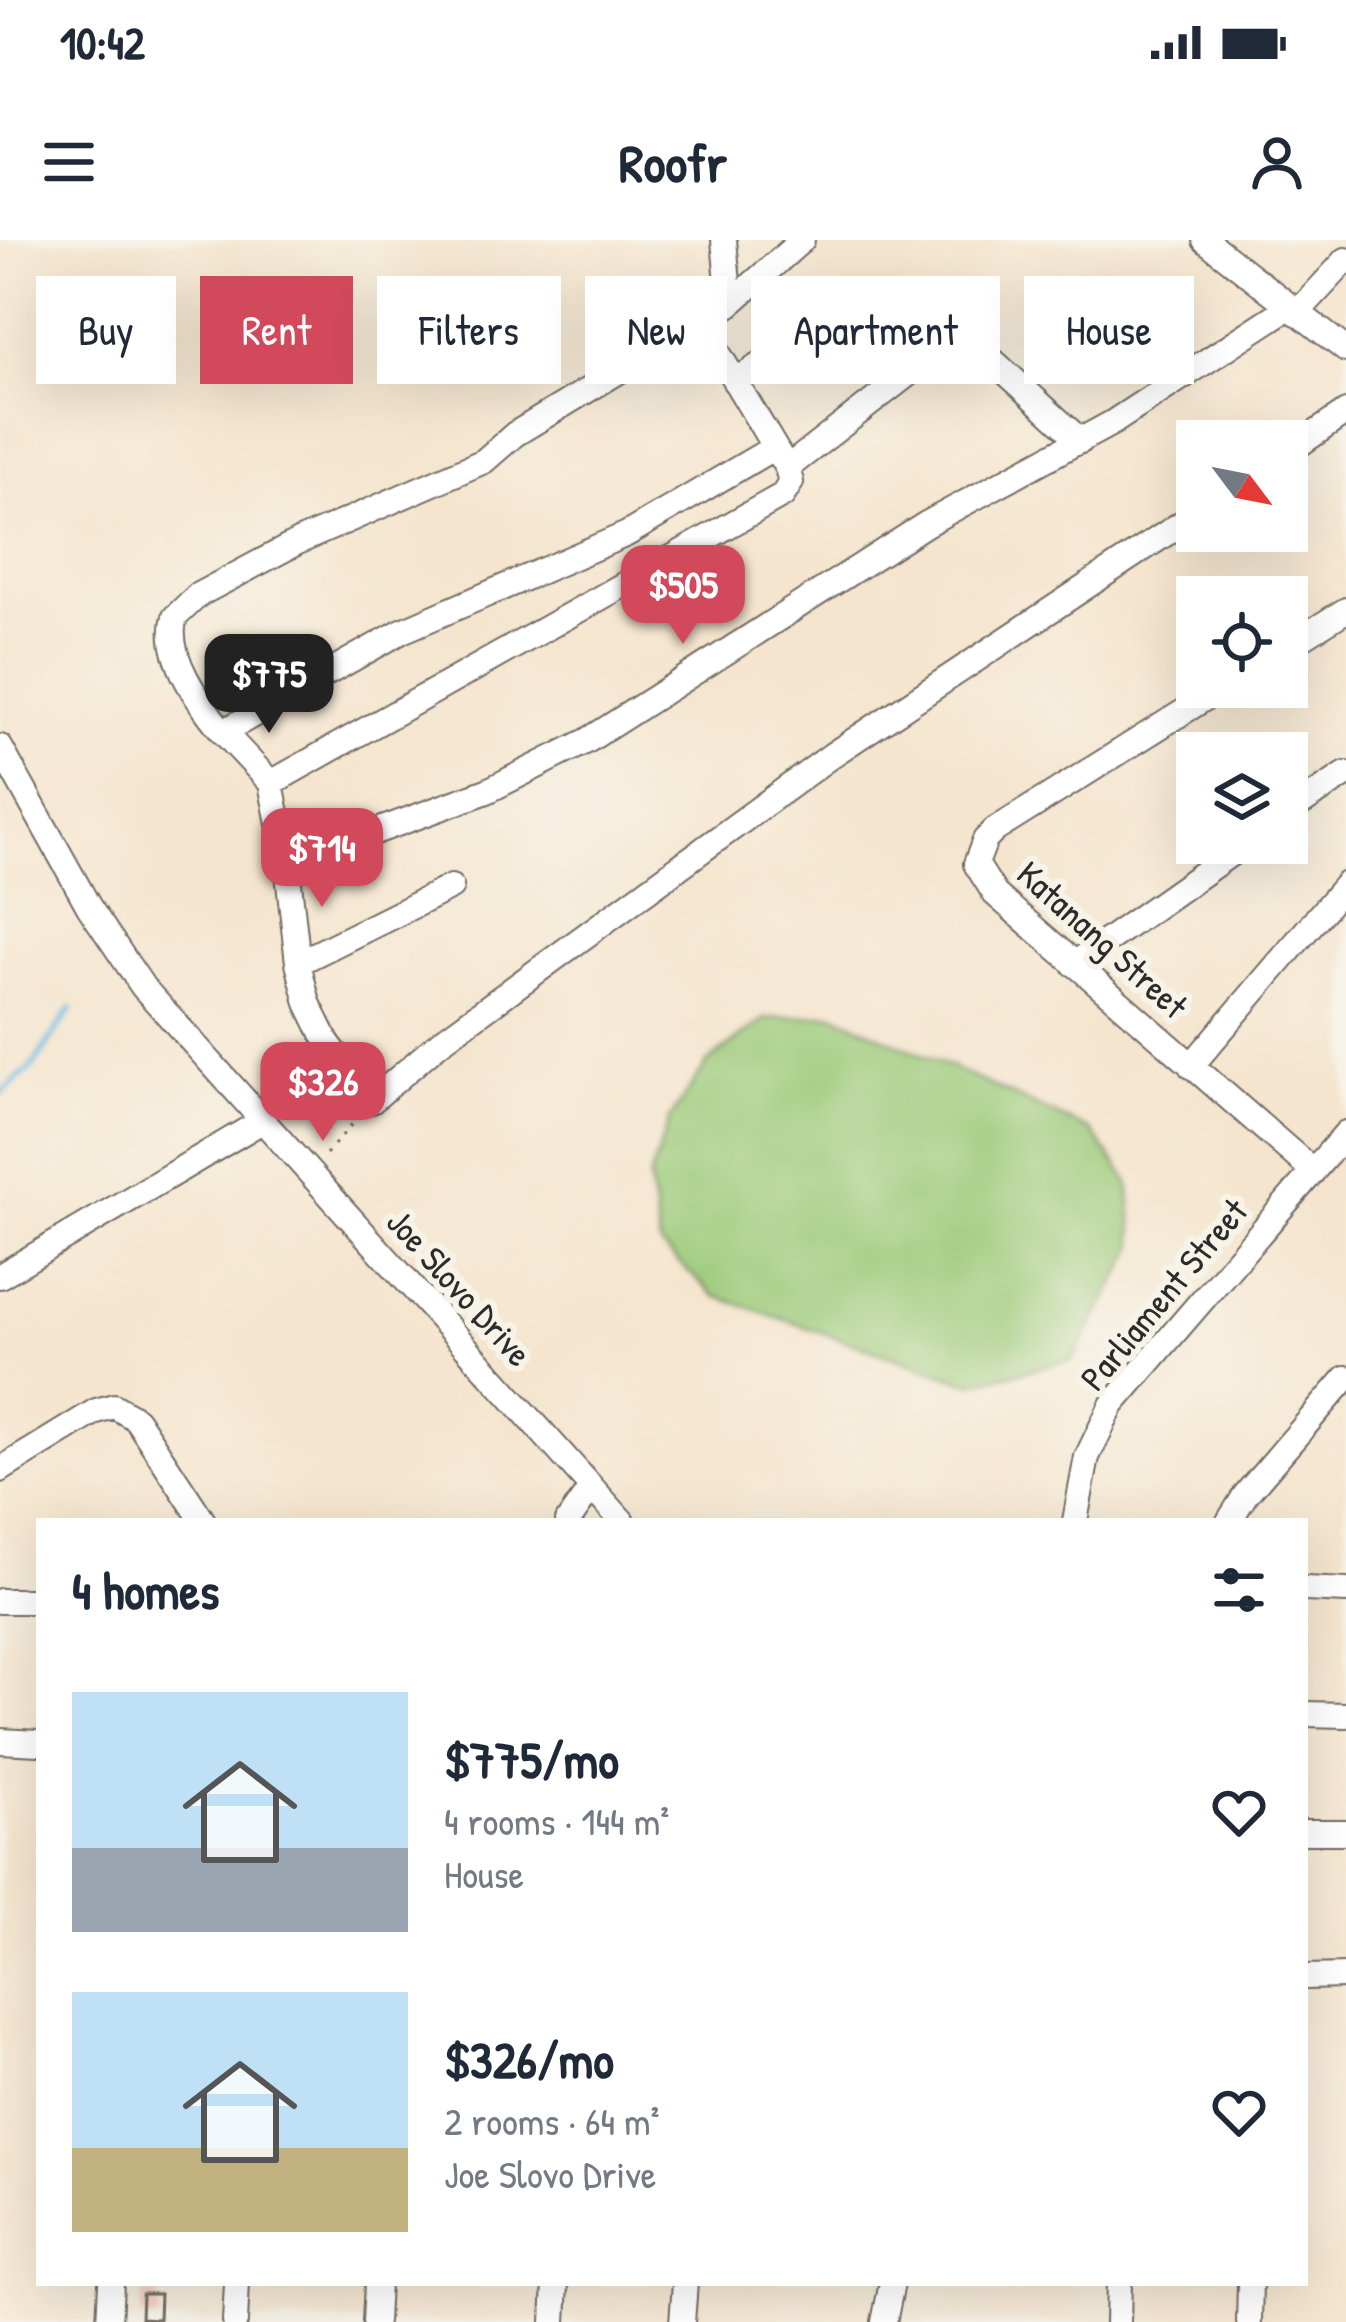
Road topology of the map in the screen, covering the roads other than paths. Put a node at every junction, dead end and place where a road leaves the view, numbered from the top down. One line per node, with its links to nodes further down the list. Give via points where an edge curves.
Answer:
1 (724, 240): 5 (street)
2 (802, 240): 5 (street)
3 (1205, 240): 7 (street)
4 (1346, 260): 7 (street)
5 (730, 304): 6 (street)
6 (727, 306)
7 (1293, 310): 8 (street); 15 (street)
8 (1346, 350)
9 (727, 368): 11 (street)
10 (751, 371): 11 (street)
11 (735, 382): 16 (street)
12 (599, 384): 21 (street, via 484,460 326,528 188,602 172,624 174,645)
13 (1346, 412): 14 (street)
14 (1308, 438)
15 (1082, 441): 16 (street, via 978,346 956,338); 26 (street, via 926,524 587,741 488,791)
16 (780, 458): 21 (street, via 402,632); 24 (street, via 791,482 783,495)
17 (1176, 527): 30 (street, via 832,755 439,1043 372,1101 327,1042)
18 (1346, 610): 19 (street)
19 (1308, 634)
20 (1190, 708): 31 (street, Katanang Street, via 995,830 979,851 986,884)
21 (223, 732): 24 (street)
22 (0, 747): 33 (street, Joe Slovo Drive, via 122,959)
23 (1346, 774): 25 (street)
24 (272, 783): 26 (street)
25 (1308, 799)
26 (287, 864): 30 (street)
27 (1216, 864): 31 (street)
28 (1346, 884): 32 (street)
29 (452, 887): 30 (street)
30 (298, 963)
31 (1074, 964): 32 (street, Katanang Street)
32 (1191, 1066): 35 (street, Katanang Street)
33 (262, 1121): 36 (street); 39 (street, Joe Slovo Drive)
34 (1346, 1133): 35 (street, Parliament Street)
35 (1313, 1171): 43 (street, Parliament Street, via 1112,1405 1088,1456)
36 (0, 1276)
37 (1346, 1378): 44 (street)
38 (0, 1470): 40 (street, via 114,1406 136,1419)
39 (591, 1488): 41 (street); 42 (street, Joe Slovo Drive)
40 (201, 1518)
41 (570, 1518)
42 (619, 1518)
43 (1076, 1518)
44 (1230, 1518)
45 (1308, 1589): 46 (street)
46 (1346, 1591)
47 (0, 1601): 48 (street)
48 (36, 1601)
49 (1308, 1714): 50 (street)
50 (1346, 1715)
51 (0, 1741): 52 (street)
52 (36, 1743)
53 (1308, 1832): 54 (street)
54 (1346, 1832)
55 (1346, 1976): 56 (street)
56 (1308, 1977)
57 (110, 2286): 65 (street)
58 (237, 2286): 66 (street)
59 (377, 2286): 67 (street)
60 (556, 2286): 68 (street)
61 (685, 2286): 69 (street)
62 (891, 2286): 70 (street)
63 (1119, 2286): 71 (street)
64 (1250, 2286): 72 (street)
65 (109, 2322)
66 (235, 2322)
67 (375, 2322)
68 (554, 2322)
69 (682, 2322)
70 (884, 2322)
71 (1118, 2322)
72 (1249, 2322)

